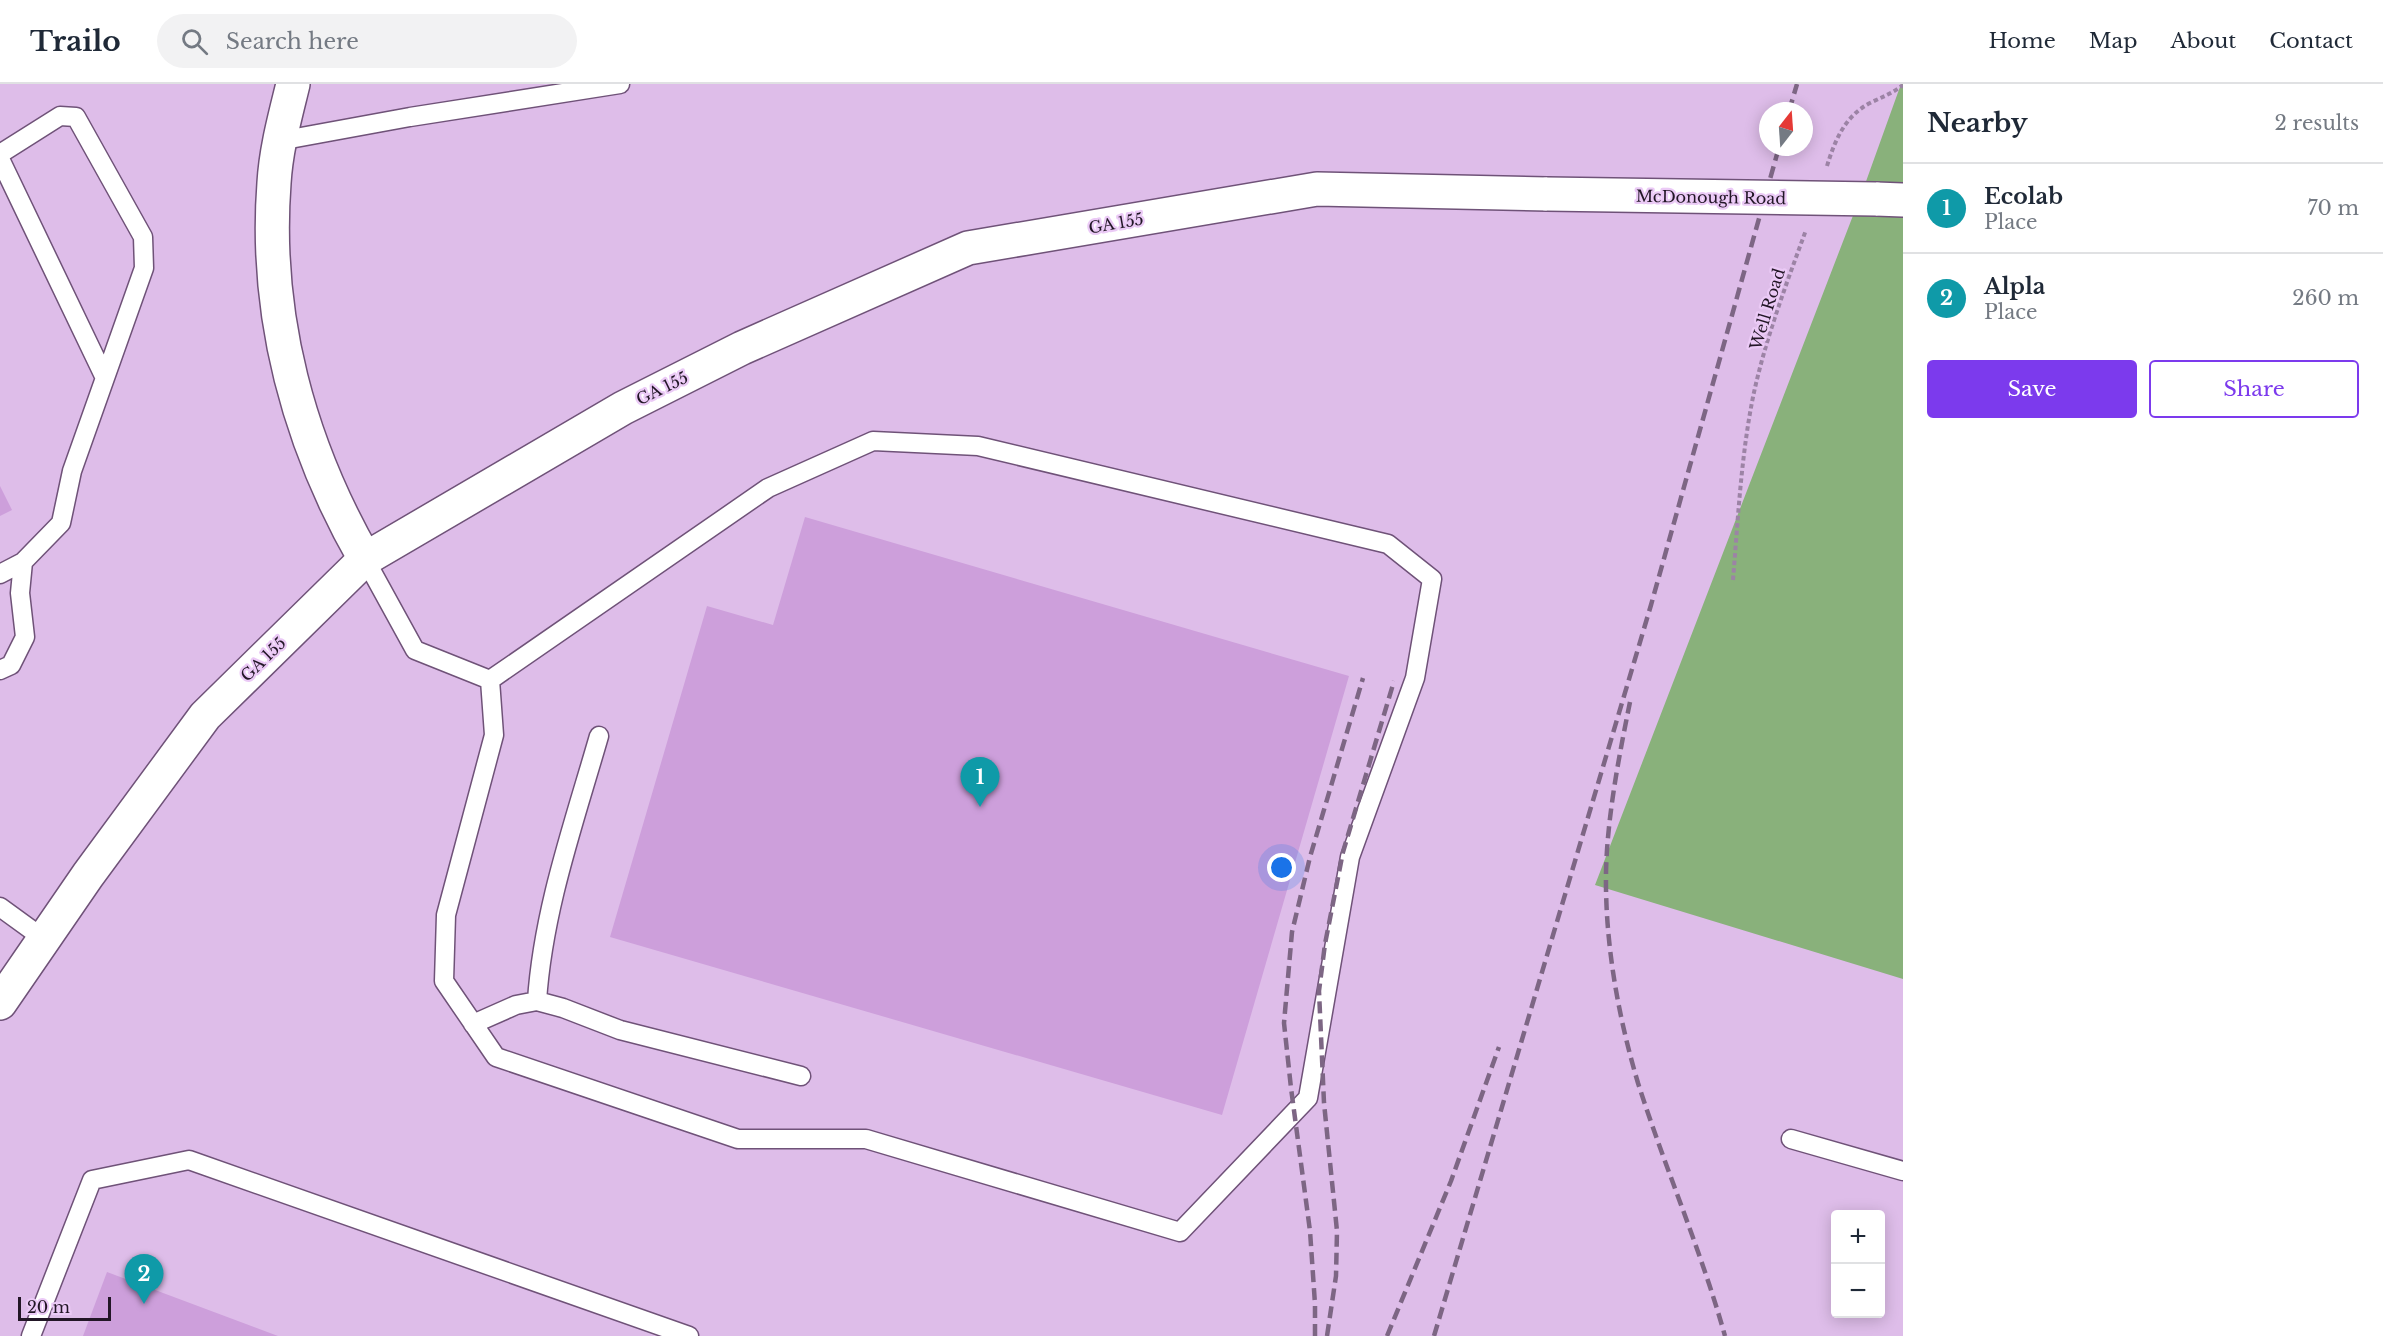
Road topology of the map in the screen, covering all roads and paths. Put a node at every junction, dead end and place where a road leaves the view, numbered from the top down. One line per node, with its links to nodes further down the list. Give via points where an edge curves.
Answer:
1 (292, 84): 4 (main road)
2 (620, 84): 4 (lane)
3 (1903, 85): 7 (path, via 1846,120)
4 (279, 141): 12 (main road, via 274,182 273,278 286,358 316,460 340,516)
5 (0, 154): 11 (lane, via 60,116 76,117 143,237 144,268)
6 (0, 159): 11 (lane)
7 (1825, 173)
8 (1547, 194): 9 (main road, McDonough Road / GA 155, bridge); 12 (main road, GA 155 / GA 155, via 1317,189 968,248 742,348 623,408)
9 (1889, 200)
10 (1808, 226): 15 (path, Well Road, via 1781,299 1753,397 1740,485)
11 (105, 378): 13 (lane, via 72,471 61,523)
12 (365, 559): 17 (lane, via 415,650); 20 (main road, GA 155 / GA 155, via 205,716)
13 (23, 562): 14 (lane); 16 (lane, via 20,593 26,637 11,665)
14 (0, 574)
15 (1733, 580)
16 (0, 670)
17 (489, 680): 23 (lane, via 494,735 446,915 444,981); 23 (lane, via 768,488 873,441 978,447 1388,544 1432,579 1415,678 1350,857 1308,1098 1180,1232 867,1139 738,1138 496,1057)
18 (598, 736): 21 (lane, via 550,907)
19 (0, 907): 20 (lane)
20 (44, 939): 22 (main road, GA 155 / GA 155)
21 (537, 1001): 23 (lane, via 516,1005); 24 (lane, via 620,1030)
22 (0, 1004)
23 (473, 1024)
24 (801, 1076)
25 (1791, 1139): 26 (lane)
26 (1903, 1171)
27 (31, 1336): 28 (lane, via 92,1180 189,1160)
28 (689, 1336)

